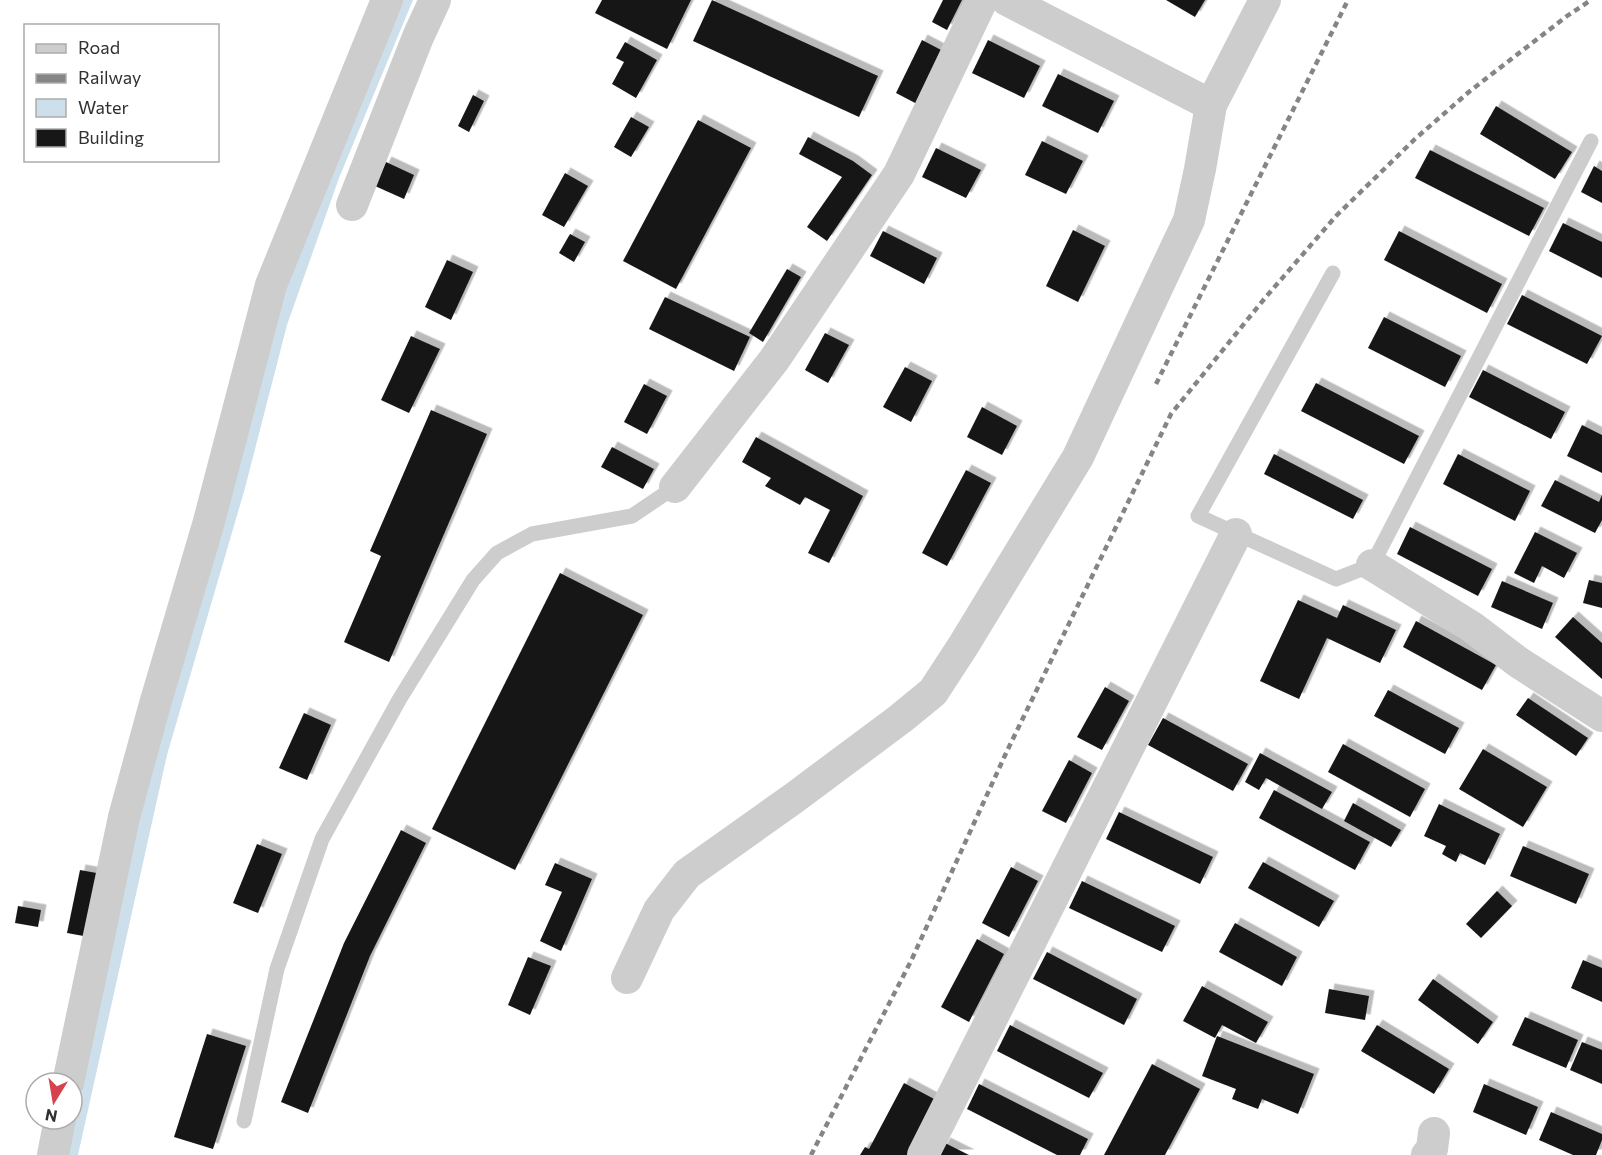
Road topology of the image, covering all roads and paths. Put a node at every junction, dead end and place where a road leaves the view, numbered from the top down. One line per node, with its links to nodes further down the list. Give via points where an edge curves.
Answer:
1 (387, 0): 15 (street, via 271,285 208,525 124,817)
2 (435, 0): 8 (street)
3 (982, 0): 10 (street, via 899,174 774,360)
4 (1007, 0): 6 (street)
5 (1265, 0): 6 (street)
6 (1211, 105): 14 (street, via 1189,220 1078,457 933,692 687,874 659,910)
7 (1590, 141): 12 (lane)
8 (352, 204)
9 (1333, 273): 11 (lane, via 1198,516)
10 (675, 488): 16 (lane, via 632,516 532,534 497,553 473,580 399,700 322,839 276,969)
11 (1236, 534): 12 (lane, via 1336,579); 19 (street)
12 (1372, 565): 13 (street, via 1473,627 1518,662)
13 (1602, 716)
14 (627, 978)
15 (71, 1071)
16 (244, 1121)
17 (58, 1131): 18 (street)
18 (53, 1155)
19 (923, 1155)

